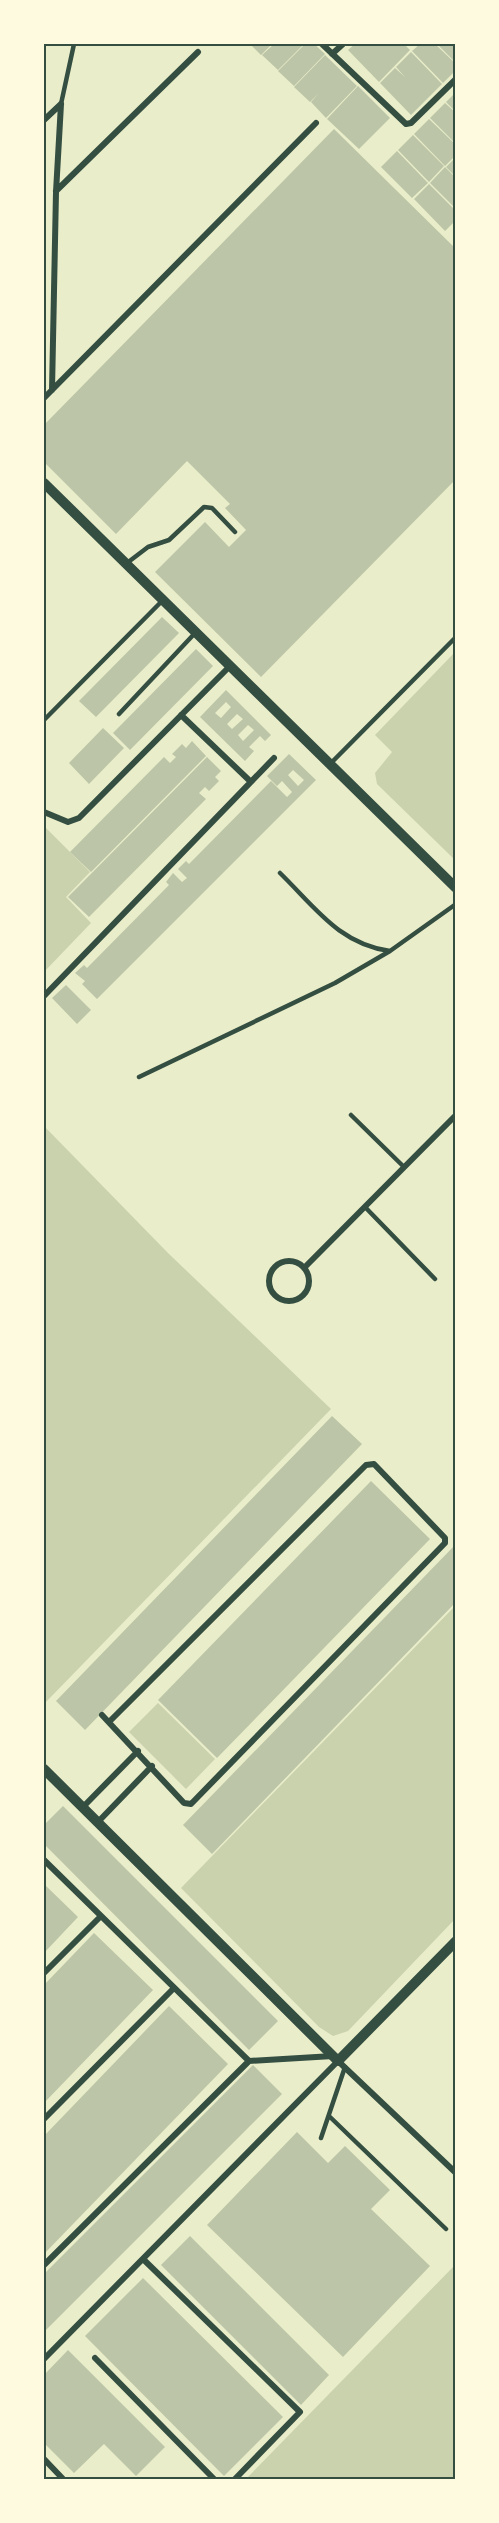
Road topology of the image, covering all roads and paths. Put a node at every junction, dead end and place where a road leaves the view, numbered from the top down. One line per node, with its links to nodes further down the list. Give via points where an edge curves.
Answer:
1 (74, 44): 7 (lane)
2 (322, 44): 5 (street)
3 (343, 44): 5 (street)
4 (198, 52): 10 (street)
5 (332, 54): 6 (street, via 402,121 411,123)
6 (456, 79)
7 (61, 104): 8 (street); 10 (street)
8 (44, 120)
9 (316, 123): 11 (street)
10 (56, 192): 11 (street)
11 (52, 390): 12 (street)
12 (44, 398)
13 (44, 483): 15 (street)
14 (235, 532): 15 (lane, via 212,508 204,507 169,540 148,547)
15 (127, 563): 16 (street)
16 (163, 600): 17 (street); 22 (lane)
17 (196, 632): 19 (street); 20 (lane)
18 (456, 637): 24 (lane)
19 (230, 666): 21 (street); 24 (street)
20 (119, 714)
21 (181, 715): 25 (street); 26 (street, via 77,819 69,822)
22 (44, 720)
23 (274, 758): 25 (street)
24 (330, 764): 28 (street)
25 (250, 782): 31 (street)
26 (44, 812)
27 (280, 873): 30 (lane, via 345,936 365,947)
28 (456, 888)
29 (456, 904): 30 (lane)
30 (390, 951): 32 (lane, via 335,983)
31 (44, 996)
32 (139, 1077)
33 (351, 1115): 35 (lane)
34 (456, 1115): 35 (street)
35 (404, 1167): 36 (street)
36 (365, 1207): 37 (street); 38 (lane)
37 (304, 1268): 37 (street, via 308,1286 302,1297 290,1302 273,1294 269,1282 276,1266 288,1261)
38 (435, 1279)
39 (102, 1715): 40 (street)
40 (109, 1722): 41 (street); 42 (street, via 366,1465 375,1464 445,1538 445,1543 191,1804 184,1803)
41 (138, 1751): 42 (street); 44 (street)
42 (152, 1766): 45 (street)
43 (44, 1769): 44 (street)
44 (82, 1808): 45 (street)
45 (97, 1823): 52 (street)
46 (44, 1860): 47 (street)
47 (101, 1916): 49 (street); 50 (street)
48 (456, 1941): 52 (street)
49 (44, 1973)
50 (173, 1989): 51 (street); 54 (street)
51 (249, 2061): 52 (street); 59 (street)
52 (339, 2061): 53 (lane); 56 (street); 58 (street)
53 (329, 2116): 55 (lane); 57 (lane)
54 (44, 2119)
55 (321, 2138)
56 (456, 2173)
57 (446, 2229)
58 (143, 2259): 61 (street); 65 (street, via 300,2412)
59 (44, 2265)
60 (95, 2358): 64 (street)
61 (44, 2359)
62 (44, 2459): 63 (street)
63 (64, 2480)
64 (215, 2480)
65 (234, 2480)

